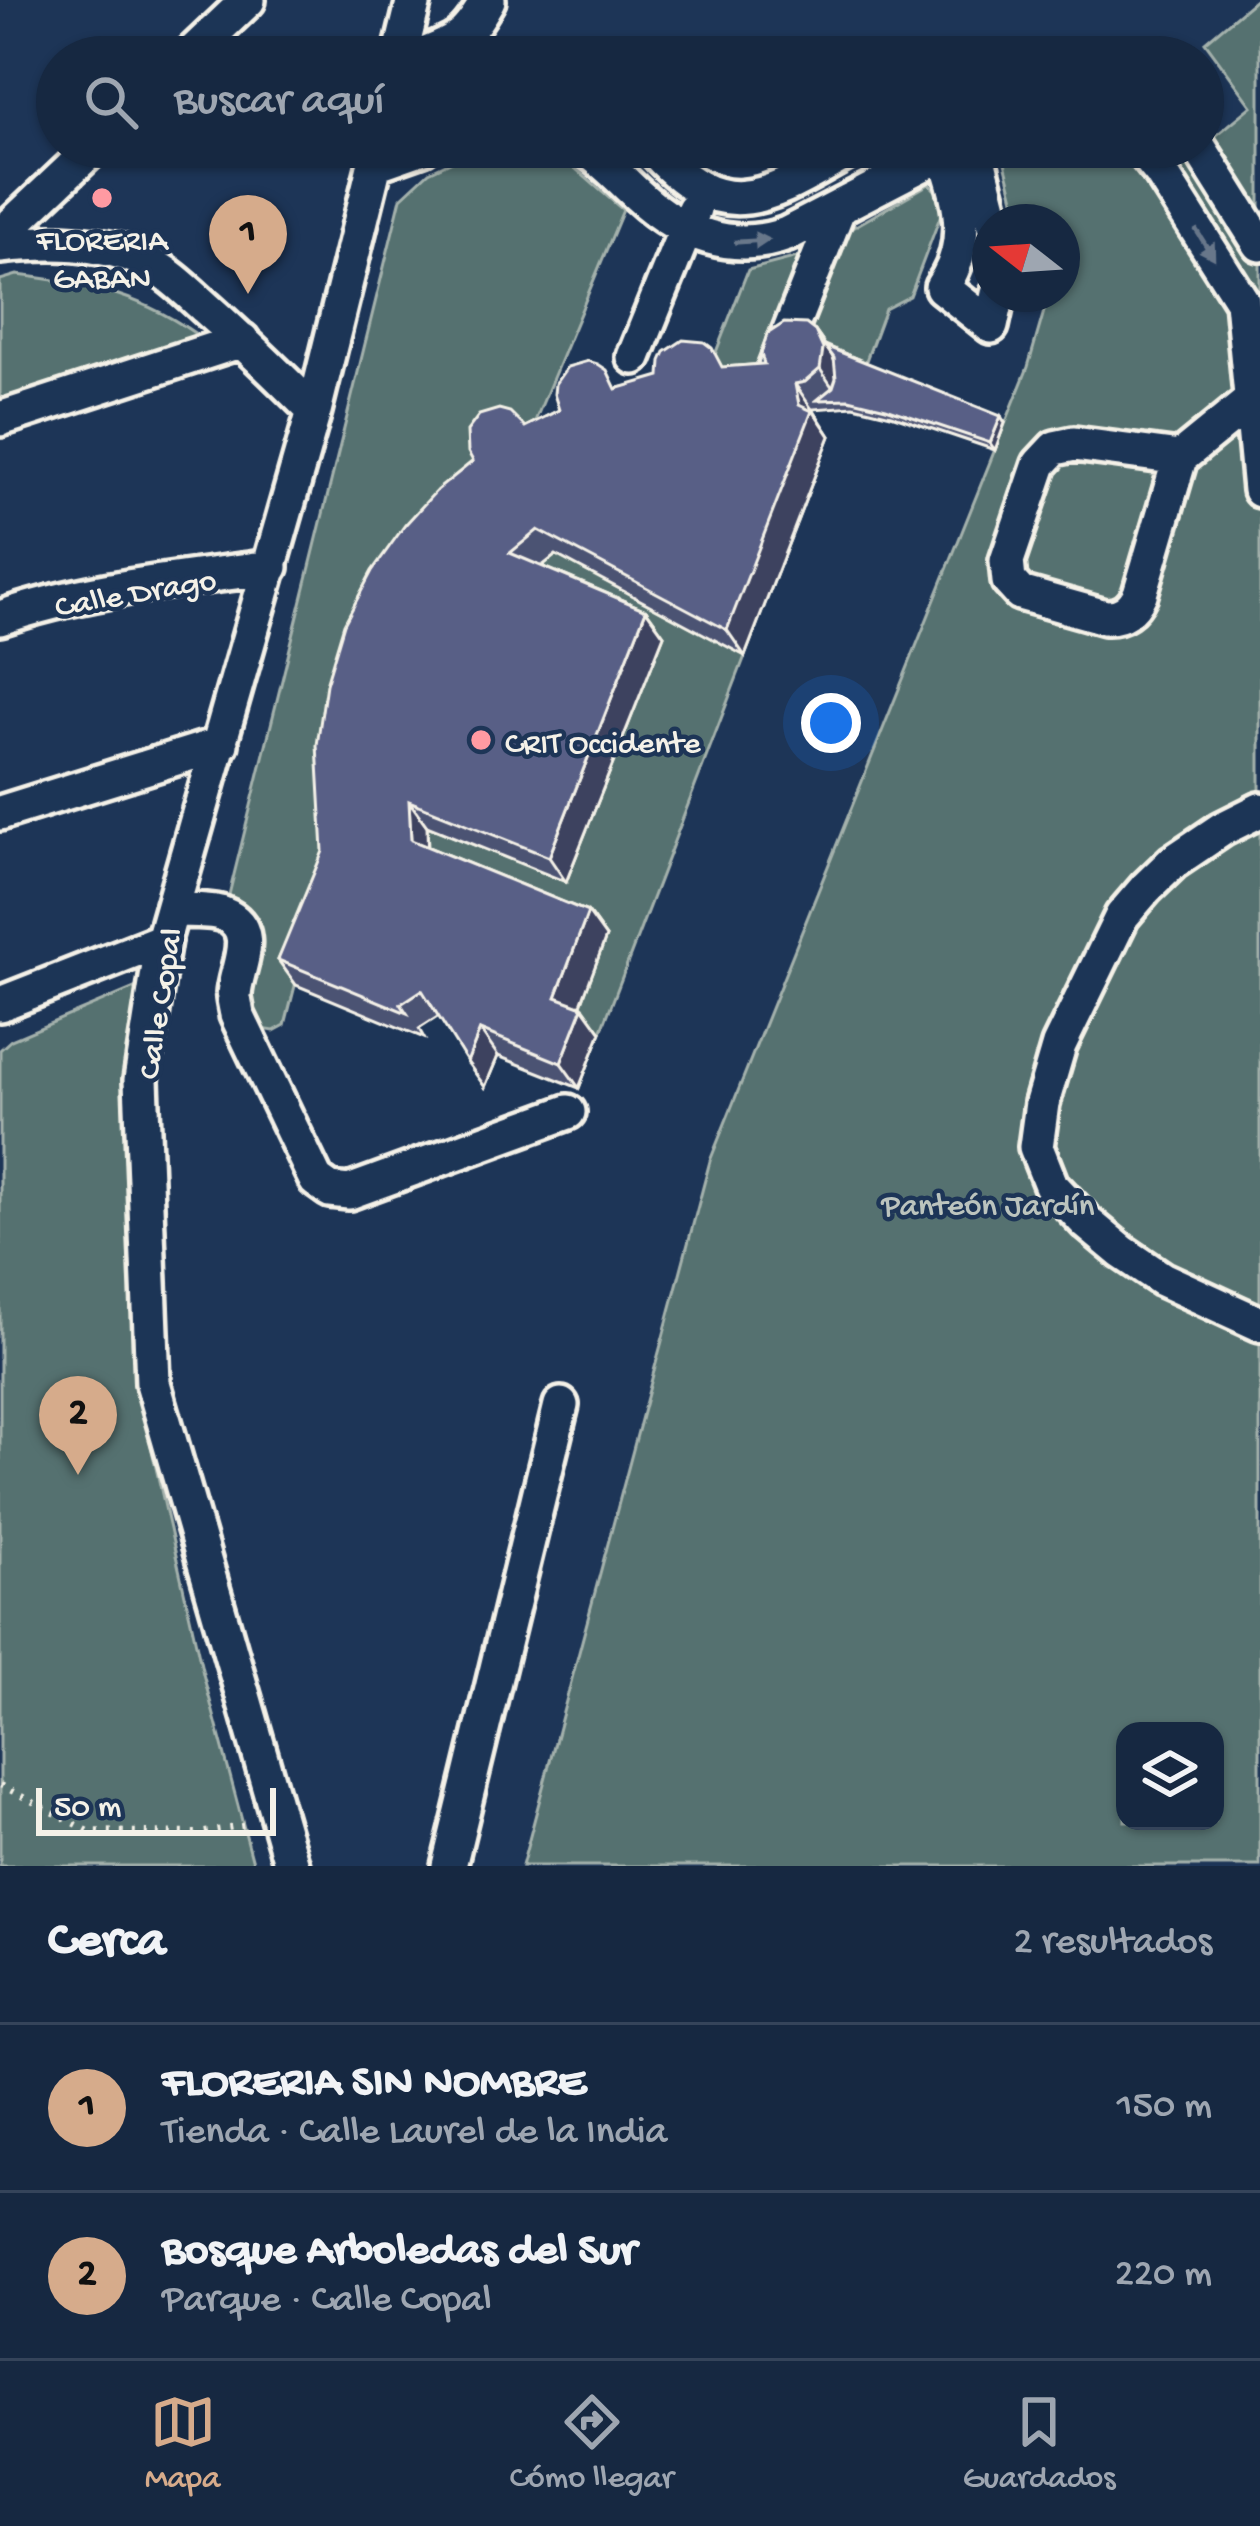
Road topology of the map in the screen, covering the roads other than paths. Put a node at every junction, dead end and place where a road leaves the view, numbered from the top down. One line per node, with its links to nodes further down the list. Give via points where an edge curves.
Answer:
1 (248, 0): 4 (street)
2 (414, 0): 5 (street)
3 (488, 0): 6 (street)
4 (210, 36)
5 (405, 36)
6 (463, 36)
7 (72, 168): 21 (street)
8 (374, 168): 30 (street, Calle Copal)
9 (611, 168): 20 (street)
10 (670, 168): 17 (street)
11 (816, 168): 17 (street, via 739,200)
12 (915, 168): 19 (street)
13 (956, 168): 25 (street, via 962,236 942,286)
14 (965, 168): 18 (street)
15 (1157, 168): 24 (street, one-way to 24)
16 (1212, 168): 22 (street)
17 (702, 189): 20 (street)
18 (984, 204)
19 (839, 207): 20 (street, one-way to 19, via 729,243 770,241); 28 (street)
20 (686, 229): 27 (street)
21 (0, 236)
22 (1260, 244)
23 (0, 246): 26 (street, via 76,243 148,263)
24 (1251, 292): 29 (street)
25 (972, 300)
26 (242, 340): 30 (street); 31 (street)
27 (634, 357)
28 (769, 384)
29 (1255, 400): 32 (street); 33 (street)
30 (314, 412): 34 (street, Calle Copal)
31 (0, 419)
32 (1180, 458): 32 (street, via 1054,448 1040,464 1007,561 1010,581 1020,593 1105,617 1130,609)
33 (1260, 490)
34 (271, 567): 35 (street, Calle Drago, via 109,591); 36 (street, Calle Copal)
35 (0, 618)
36 (221, 744): 38 (street); 39 (street, Calle Copal)
37 (1260, 810): 42 (street, via 1173,862 1122,916 1059,1045 1036,1148 1051,1185 1122,1252)
38 (0, 813)
39 (168, 925): 40 (street); 41 (street, via 224,914 239,927 237,1015 316,1180 330,1190 349,1192); 44 (street, Calle Copal, via 141,1080 153,1383)
40 (0, 1004)
41 (568, 1112)
42 (1260, 1324)
43 (561, 1405): 45 (street)
44 (292, 1866)
45 (449, 1866)

